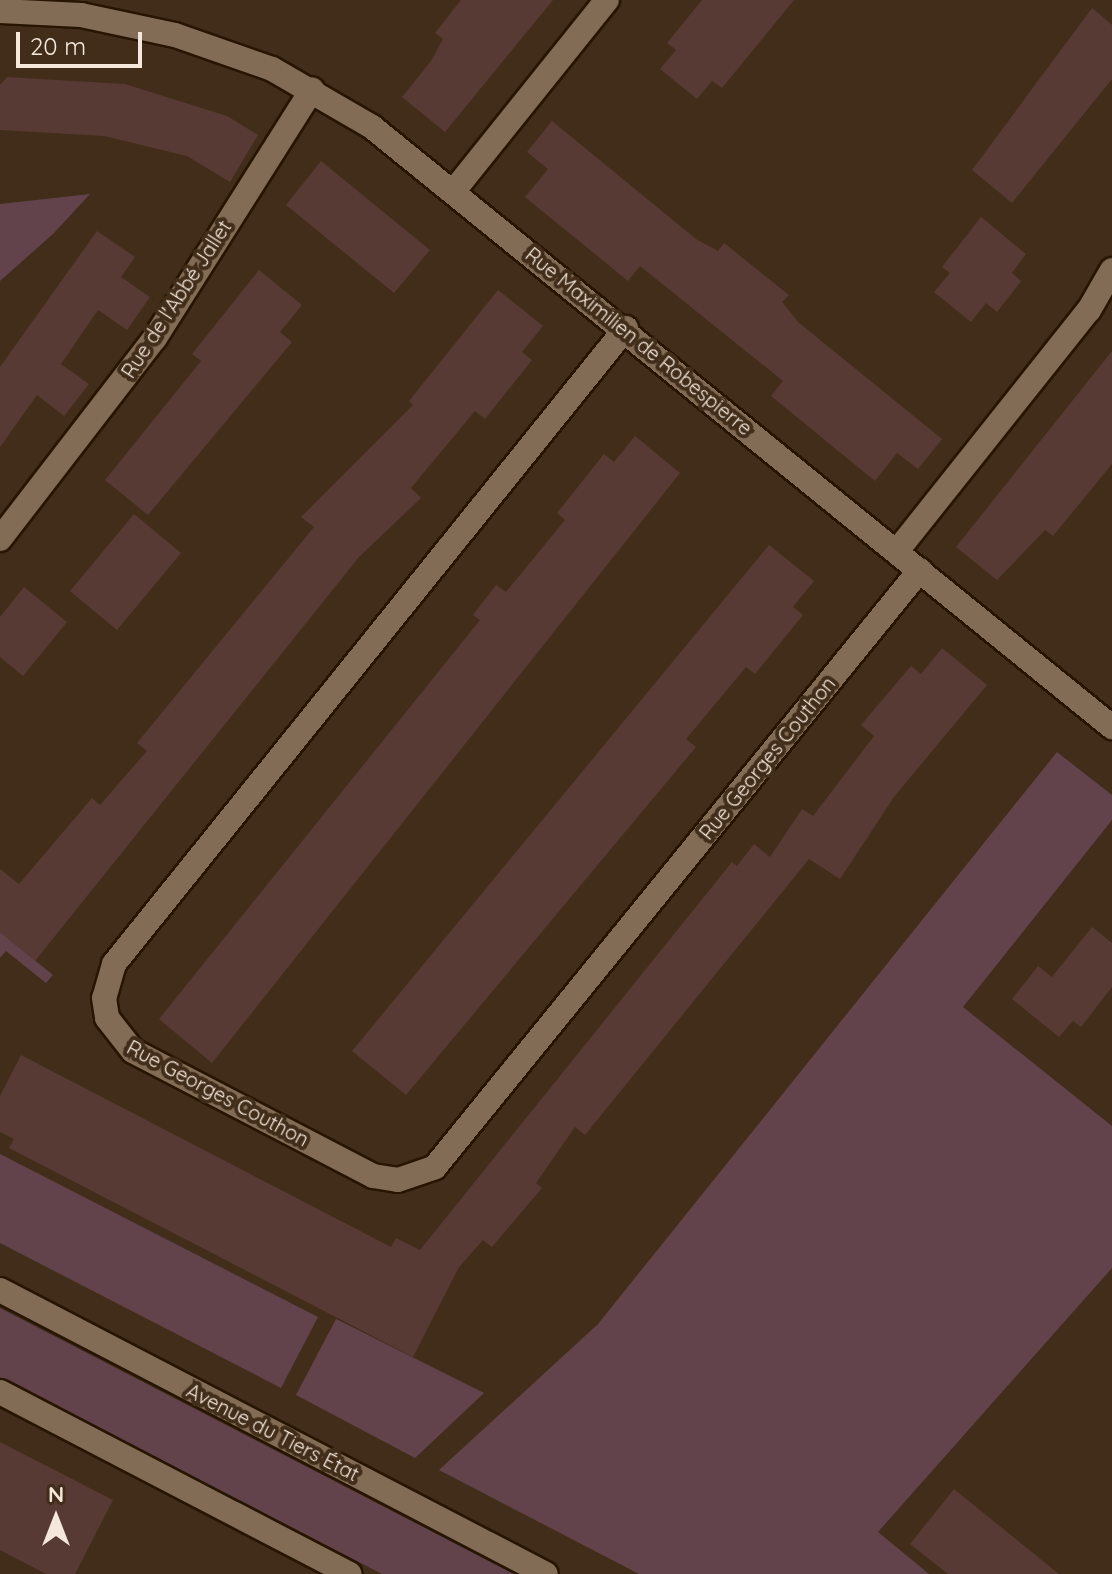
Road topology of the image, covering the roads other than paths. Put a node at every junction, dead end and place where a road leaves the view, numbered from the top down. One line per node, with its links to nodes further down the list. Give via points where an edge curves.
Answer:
1 (607, 0): 5 (street)
2 (0, 11): 3 (street, Rue Maximilien de Robespierre)
3 (129, 11): 4 (street, Rue Maximilien de Robespierre)
4 (312, 90): 5 (street, Rue Maximilien de Robespierre); 8 (street, Rue de l'Abbé Jallet, via 155,338)
5 (453, 192): 7 (street, Rue Maximilien de Robespierre)
6 (1112, 270): 9 (street, via 1089,310)
7 (626, 328): 9 (street, Rue Maximilien de Robespierre); 10 (street, Rue Georges Couthon, via 114,964 104,998 107,1018 133,1051 373,1176 398,1180 435,1167)
8 (0, 539)
9 (897, 551): 10 (street, Rue Maximilien de Robespierre)
10 (920, 570): 11 (street, Rue Maximilien de Robespierre)
11 (1112, 727)
12 (0, 1290): 15 (street, Avenue du Tiers État)
13 (0, 1392): 14 (street)
14 (350, 1574)
15 (546, 1574)

